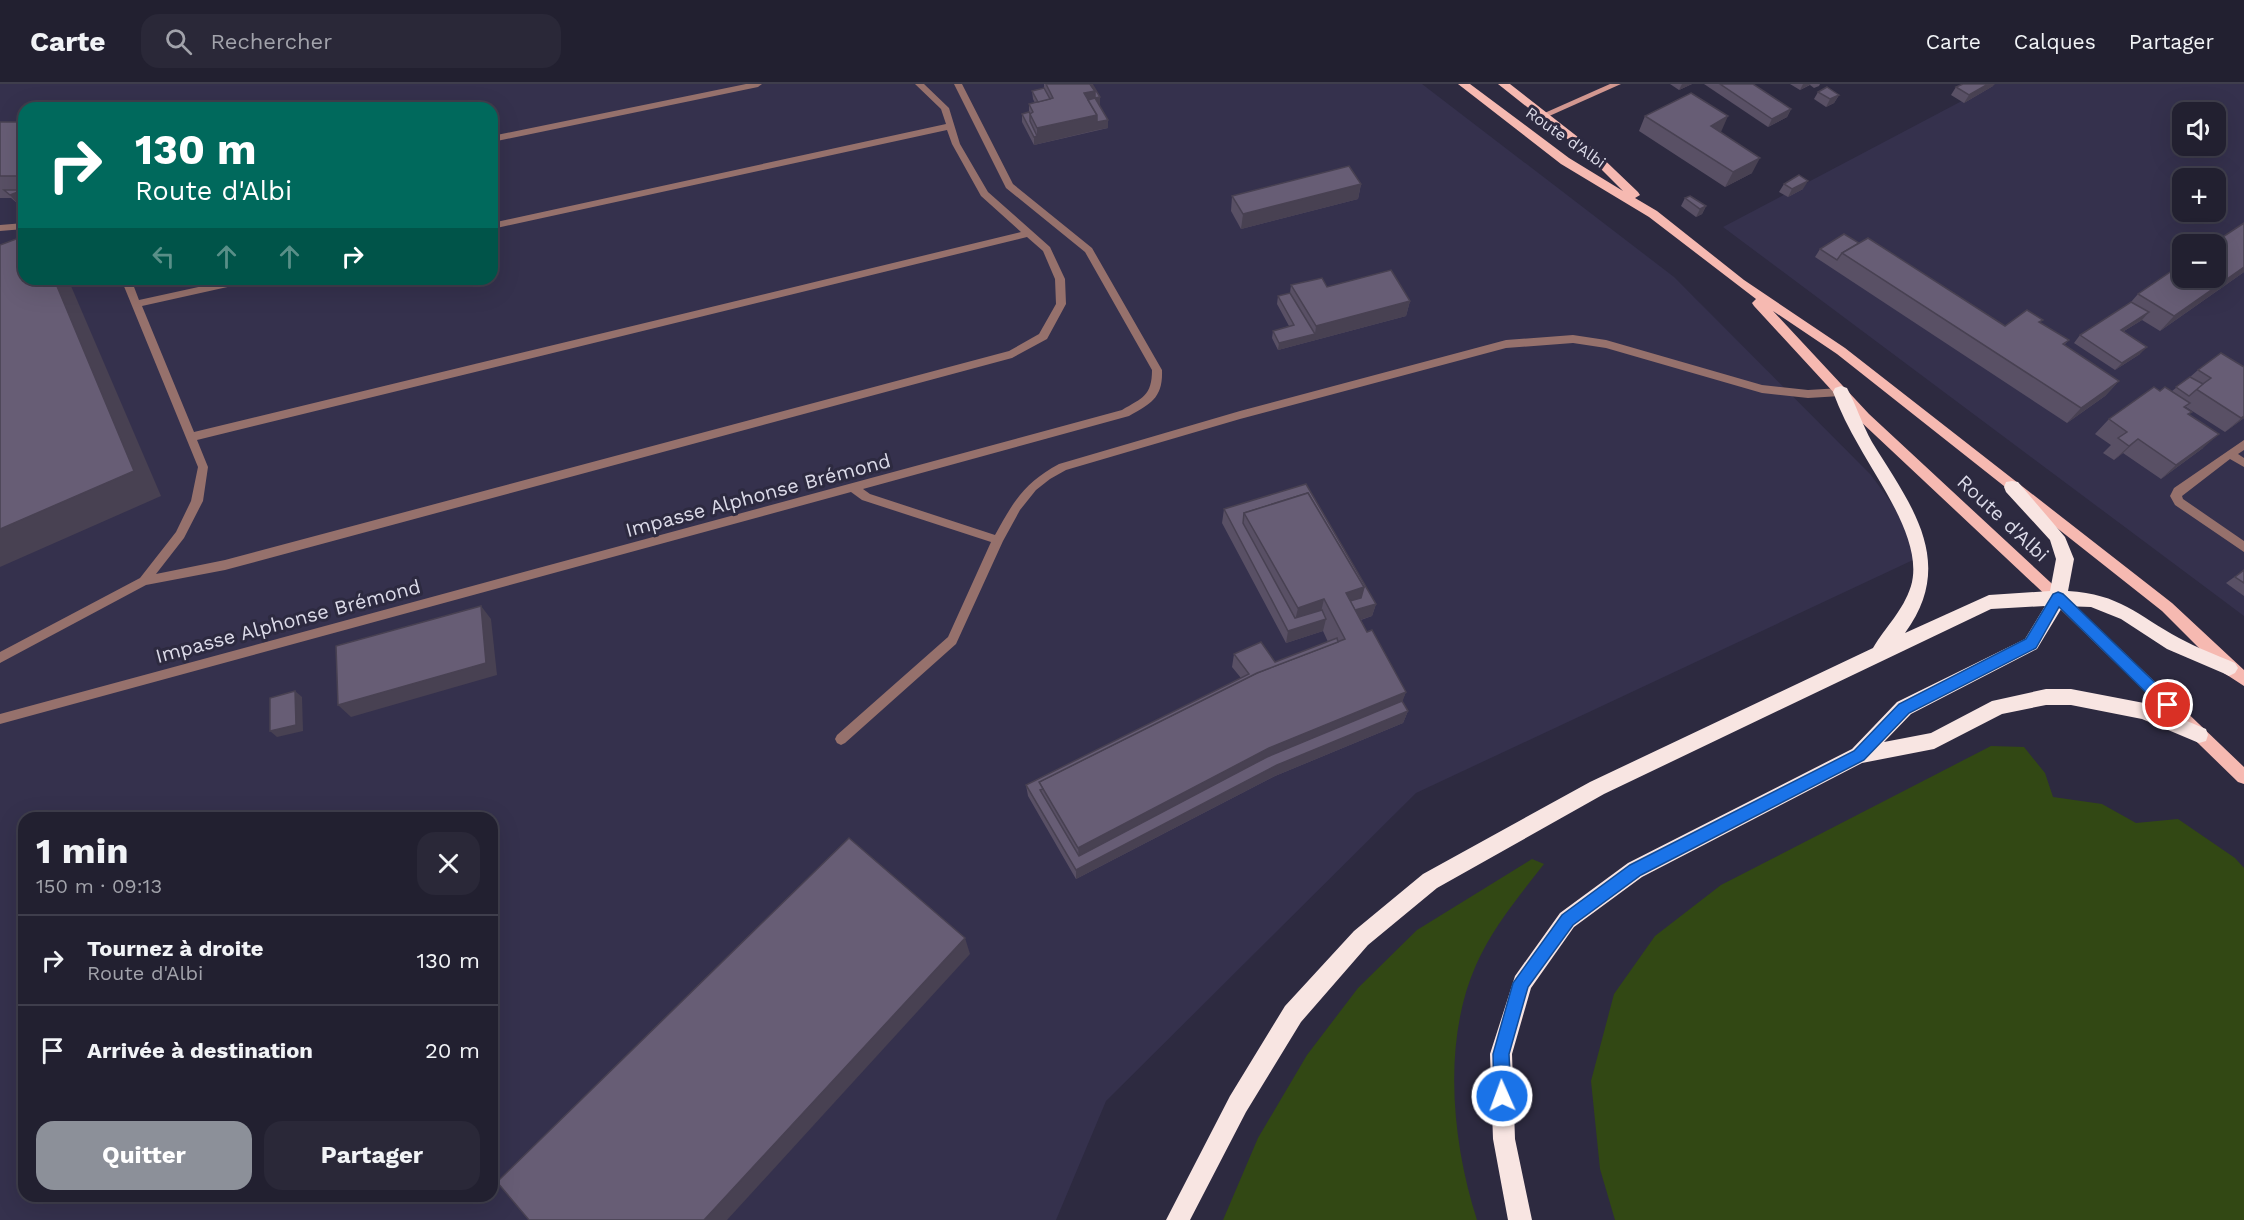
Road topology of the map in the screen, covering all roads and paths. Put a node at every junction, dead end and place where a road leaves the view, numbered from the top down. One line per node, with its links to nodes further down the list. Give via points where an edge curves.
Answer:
1 (758, 84): 9 (lane)
2 (919, 84): 8 (lane, via 945,108)
3 (958, 84): 25 (lane, Impasse Alphonse Brémond, via 1009,186 1089,250 1157,370 1158,385 1149,399 1125,413)
4 (1463, 84): 10 (main road, Route d'Albi, via 1565,161)
5 (1503, 84): 7 (main road, Route d'Albi)
6 (1617, 84): 7 (street)
7 (1544, 115): 10 (main road, Route d'Albi, via 1588,150)
8 (951, 126): 11 (lane); 14 (lane, via 956,144 984,194)
9 (498, 139)
10 (1653, 214): 15 (main road, Route d'Albi)
11 (498, 225)
12 (18, 226): 13 (lane)
13 (0, 228)
14 (1029, 233): 20 (lane); 28 (lane, via 1047,249 1060,279 1061,304 1043,336 1012,354 225,565)
15 (1740, 283): 19 (main road, Route d'Albi); 24 (main road, Route d'Albi, via 1841,351)
16 (128, 285): 18 (lane)
17 (223, 285): 18 (lane)
18 (136, 304): 20 (lane)
19 (1841, 392): 26 (lane, via 1762,390 1606,344 1573,339 1506,344 1063,467 1032,487); 29 (main road, Route d'Albi); 30 (highway, via 1846,411 1885,472 1915,533 1921,569 1912,609)
20 (191, 437): 28 (lane, via 203,467 197,501 180,535)
21 (2244, 444): 22 (lane)
22 (2230, 454): 23 (lane); 27 (lane, via 2176,496)
23 (2244, 464)
24 (2012, 487): 29 (highway, via 2057,537 2065,559); 32 (main road, Route d'Albi, via 2167,607)
25 (853, 489): 26 (lane, via 866,497); 34 (lane, Impasse Alphonse Brémond)
26 (998, 540): 36 (lane, via 952,640)
27 (2244, 548)
28 (144, 581): 31 (lane)
29 (2058, 598): 30 (highway, via 1989,602); 32 (highway, via 2092,600 2127,614 2174,644); 35 (main road, Route d'Albi); 37 (highway, via 2031,644 1904,708)
30 (1880, 653): 39 (highway, via 1597,788 1430,881 1361,938 1293,1014 1238,1104)
31 (0, 658)
32 (2229, 668): 33 (main road, Route d'Albi)
33 (2244, 679)
34 (0, 719)
35 (2199, 735): 37 (highway, via 2144,711 2071,697 2046,697 1999,707 1934,741); 38 (main road, Route d'Albi)
36 (841, 739)
37 (1859, 755): 40 (highway, via 1635,870 1568,920 1521,983 1501,1054 1504,1138)
38 (2244, 777)
39 (1178, 1220)
40 (1520, 1220)

